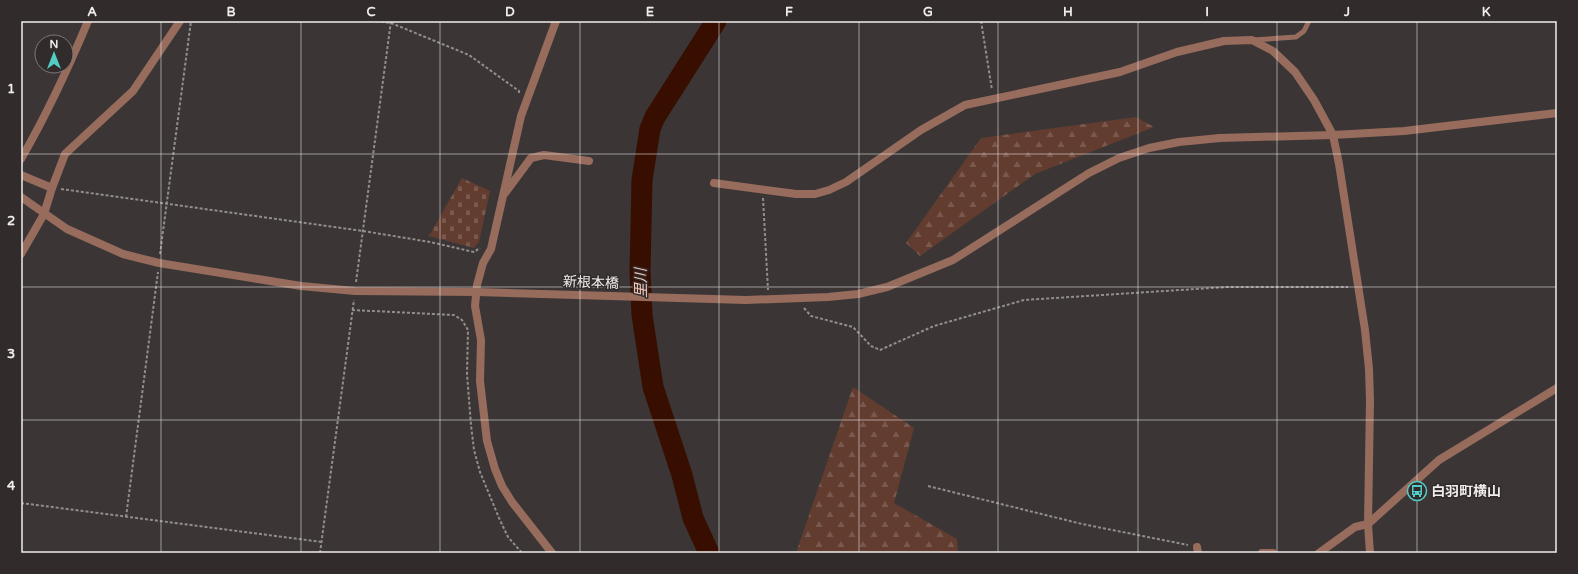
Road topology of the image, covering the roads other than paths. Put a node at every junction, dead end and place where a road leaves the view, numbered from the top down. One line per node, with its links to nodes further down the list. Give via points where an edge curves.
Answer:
1 (88, 21): 8 (street, via 50,109)
2 (180, 21): 12 (street, via 133,91 65,154)
3 (556, 21): 13 (street, via 521,116)
4 (1309, 21): 5 (lane, via 1304,31 1296,37)
5 (1252, 40): 7 (street, via 1273,50 1295,72); 11 (street, via 1224,41 1177,52 1120,72 965,105 921,130 846,182 815,194 796,194)
6 (1557, 113): 7 (street, 新根本橋, via 1404,131)
7 (1333, 135): 17 (street, 新根本橋, via 1220,138 1180,142 1149,148 1119,158 1061,190 953,260 919,276 858,294 746,300); 19 (street, via 1365,330 1370,401)
8 (21, 159)
9 (589, 161): 13 (street, via 544,155 530,158)
10 (21, 175): 12 (street)
11 (714, 183)
12 (52, 188): 15 (street)
13 (504, 195): 17 (street, via 491,249 483,262)
14 (21, 197): 15 (street, 新根本橋)
15 (44, 214): 16 (street); 17 (street, 新根本橋, via 94,242 122,254 159,263 301,286 355,291)
16 (21, 254)
17 (480, 292): 20 (street, via 475,306 481,340 480,381 484,424 493,462 502,486 512,502)
18 (1557, 388): 19 (street, via 1439,460)
19 (1368, 524): 23 (street, via 1355,527); 24 (street)
20 (552, 553)
21 (1262, 553): 22 (street)
22 (1273, 553)
23 (1319, 553)
24 (1370, 553)

